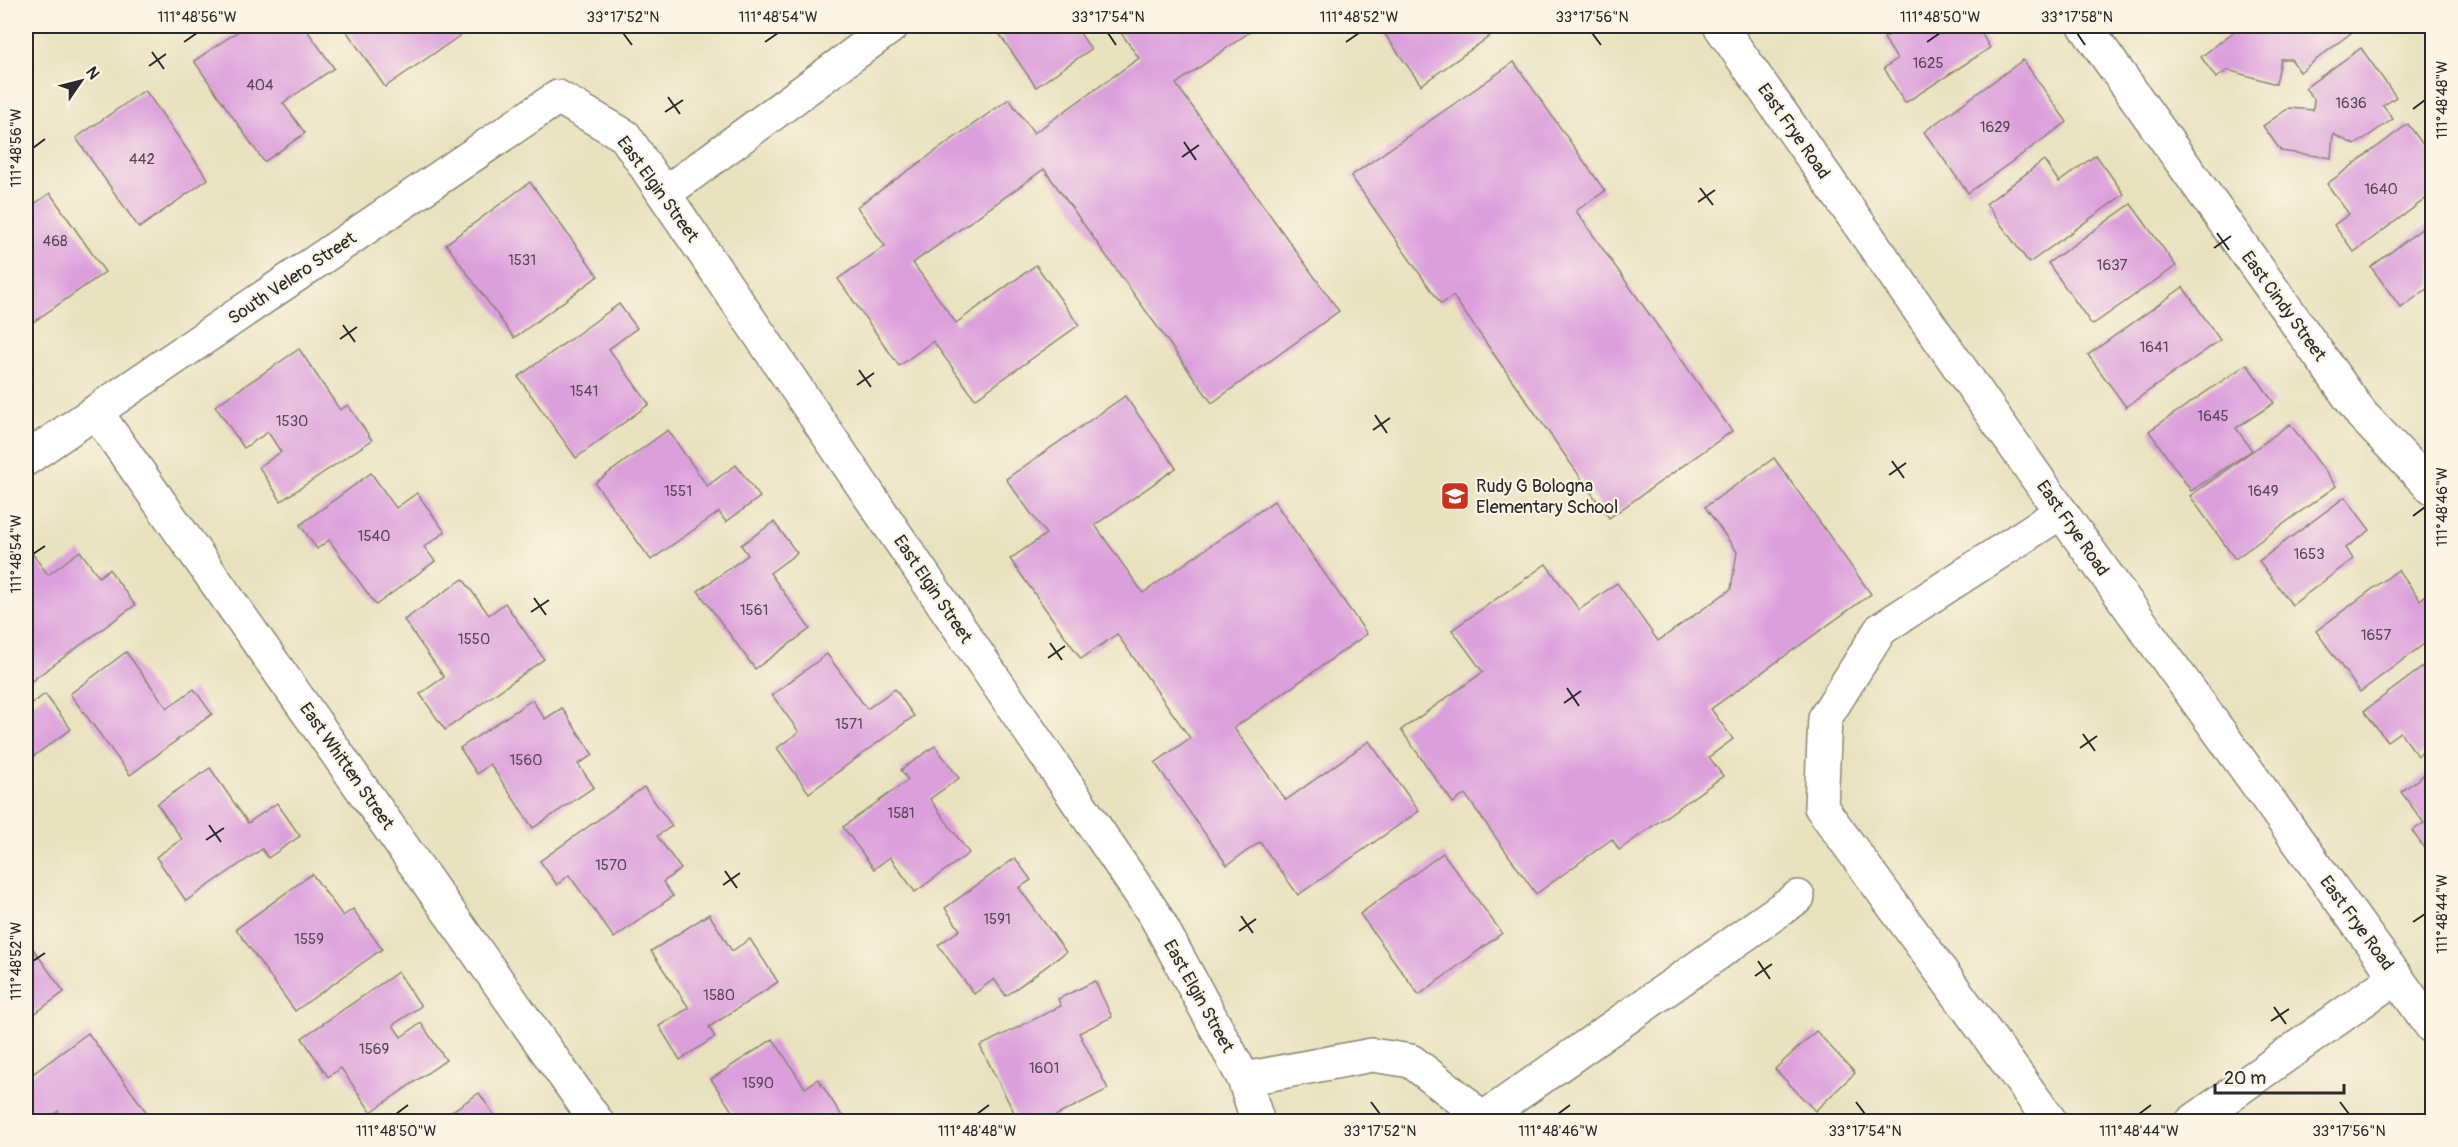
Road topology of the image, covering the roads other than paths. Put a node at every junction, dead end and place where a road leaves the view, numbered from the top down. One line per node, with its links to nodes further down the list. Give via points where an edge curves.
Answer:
1 (892, 26): 5 (street)
2 (1720, 26): 9 (street, East Frye Road)
3 (2085, 26): 8 (street, East Cindy Street, via 2362,415)
4 (558, 97): 5 (street, East Elgin Street, via 625,136); 6 (street, South Velero Street)
5 (664, 194): 13 (street, East Elgin Street, via 1155,915)
6 (96, 412): 7 (street, South Velero Street); 15 (street, East Whitten Street)
7 (26, 459)
8 (2433, 488)
9 (2061, 512): 11 (street, East Frye Road); 17 (street, via 1881,629 1825,718 1821,807)
10 (1798, 897): 14 (street)
11 (2396, 977): 12 (street, East Frye Road); 18 (street)
12 (2433, 1027)
13 (1244, 1079): 14 (street, via 1372,1055 1411,1061); 16 (street, East Elgin Street)
14 (1482, 1121)
15 (597, 1122)
16 (1258, 1122)
17 (2051, 1122)
18 (2192, 1122)

